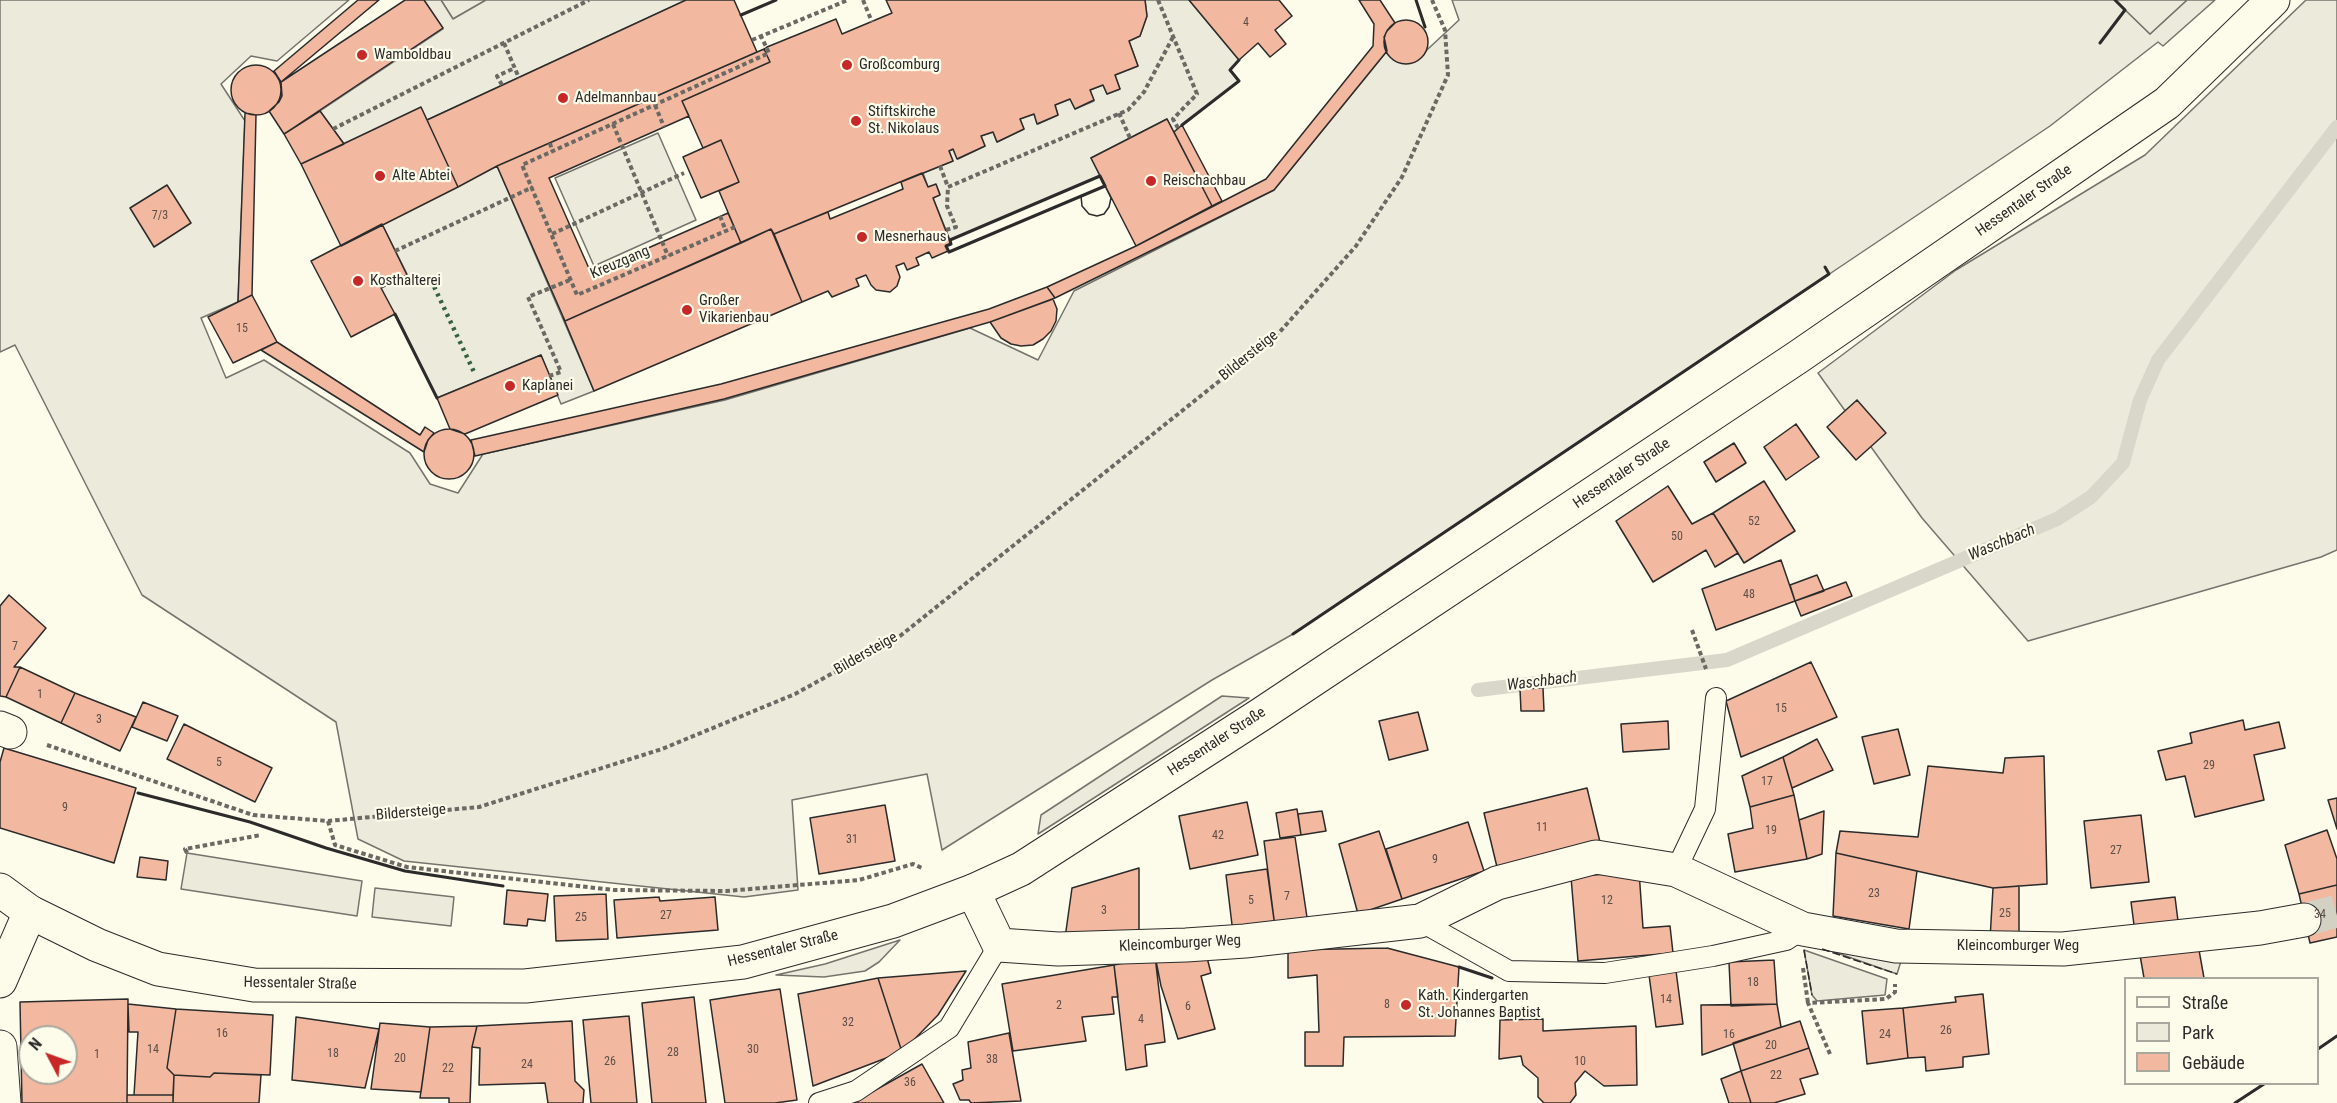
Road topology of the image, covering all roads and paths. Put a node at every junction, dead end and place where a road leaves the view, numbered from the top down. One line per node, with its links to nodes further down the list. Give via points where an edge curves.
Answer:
1 (589, 0): 11 (path)
2 (848, 0): 8 (path)
3 (863, 0): 7 (path)
4 (1158, 0): 9 (path)
5 (1432, 0): 41 (path, Bildersteige, via 1444,30 1448,75 1402,177 1356,246 1277,335 900,636 795,694 662,749 479,807)
6 (2273, 0): 46 (main road, Hessentaler Straße, via 2167,103 1798,357 1260,715 1021,869)
7 (872, 22)
8 (762, 36): 10 (path); 15 (path, Kreuzgang, via 769,53)
9 (1173, 37): 16 (path, via 1144,92 1128,110); 19 (path, via 1197,94 1173,119)
10 (752, 40)
11 (504, 44): 12 (path); 20 (path)
12 (515, 68): 13 (path); 14 (path, via 497,76)
13 (519, 78)
14 (502, 86)
15 (655, 105): 17 (path, Kreuzgang); 18 (path)
16 (1119, 113): 21 (path); 27 (path)
17 (614, 124): 23 (path, Kreuzgang); 28 (path, Kreuzgang)
18 (664, 127)
19 (1178, 128)
20 (333, 129)
21 (1130, 138)
22 (550, 143): 23 (path)
23 (552, 151): 26 (path, Kreuzgang, via 522,165)
24 (940, 166): 27 (path)
25 (684, 173): 28 (path)
26 (533, 187): 33 (path, Kreuzgang); 34 (path)
27 (948, 187): 31 (path, via 947,206 956,226)
28 (643, 192): 33 (path); 35 (path, Kreuzgang)
29 (720, 216): 32 (path)
30 (735, 227): 32 (path, Kreuzgang)
31 (946, 230)
32 (726, 231): 35 (path, Kreuzgang)
33 (552, 234): 36 (path, Kreuzgang)
34 (395, 251)
35 (668, 256): 36 (path, Kreuzgang, via 577,295)
36 (570, 280): 37 (path, via 528,297 561,372)
37 (549, 376)
38 (1692, 630): 39 (path)
39 (1716, 698): 44 (lane, via 1706,809)
40 (5, 730): 41 (path, Bildersteige, via 252,815)
41 (328, 821): 46 (path, via 335,845 407,867 614,890 726,891 859,880 913,864)
42 (261, 835): 43 (path, via 185,849)
43 (187, 853)
44 (1676, 870): 49 (main road, Kleincomburger Weg, via 1596,857 1497,883); 50 (main road, Kleincomburger Weg)
45 (0, 890): 47 (main road, Hessentaler Straße)
46 (973, 891): 47 (main road, Hessentaler Straße, via 893,921 743,962 525,986 254,985 158,969); 51 (main road)
47 (30, 912): 53 (main road)
48 (2304, 920): 50 (main road, Kleincomburger Weg, via 2064,949 1896,946)
49 (1420, 921): 50 (lane, via 1509,971 1594,973 1713,956 1786,940); 51 (main road, Kleincomburger Weg, via 1186,945 1058,949)
50 (1803, 929): 54 (path, via 1799,945)
51 (999, 945): 58 (lane, via 949,1028 856,1091)
52 (1896, 978): 54 (path, via 1895,992 1886,999)
53 (0, 981)
54 (1808, 1003): 56 (path)
55 (0, 1047): 57 (main road)
56 (1830, 1054)
57 (4, 1103)
58 (819, 1103)

